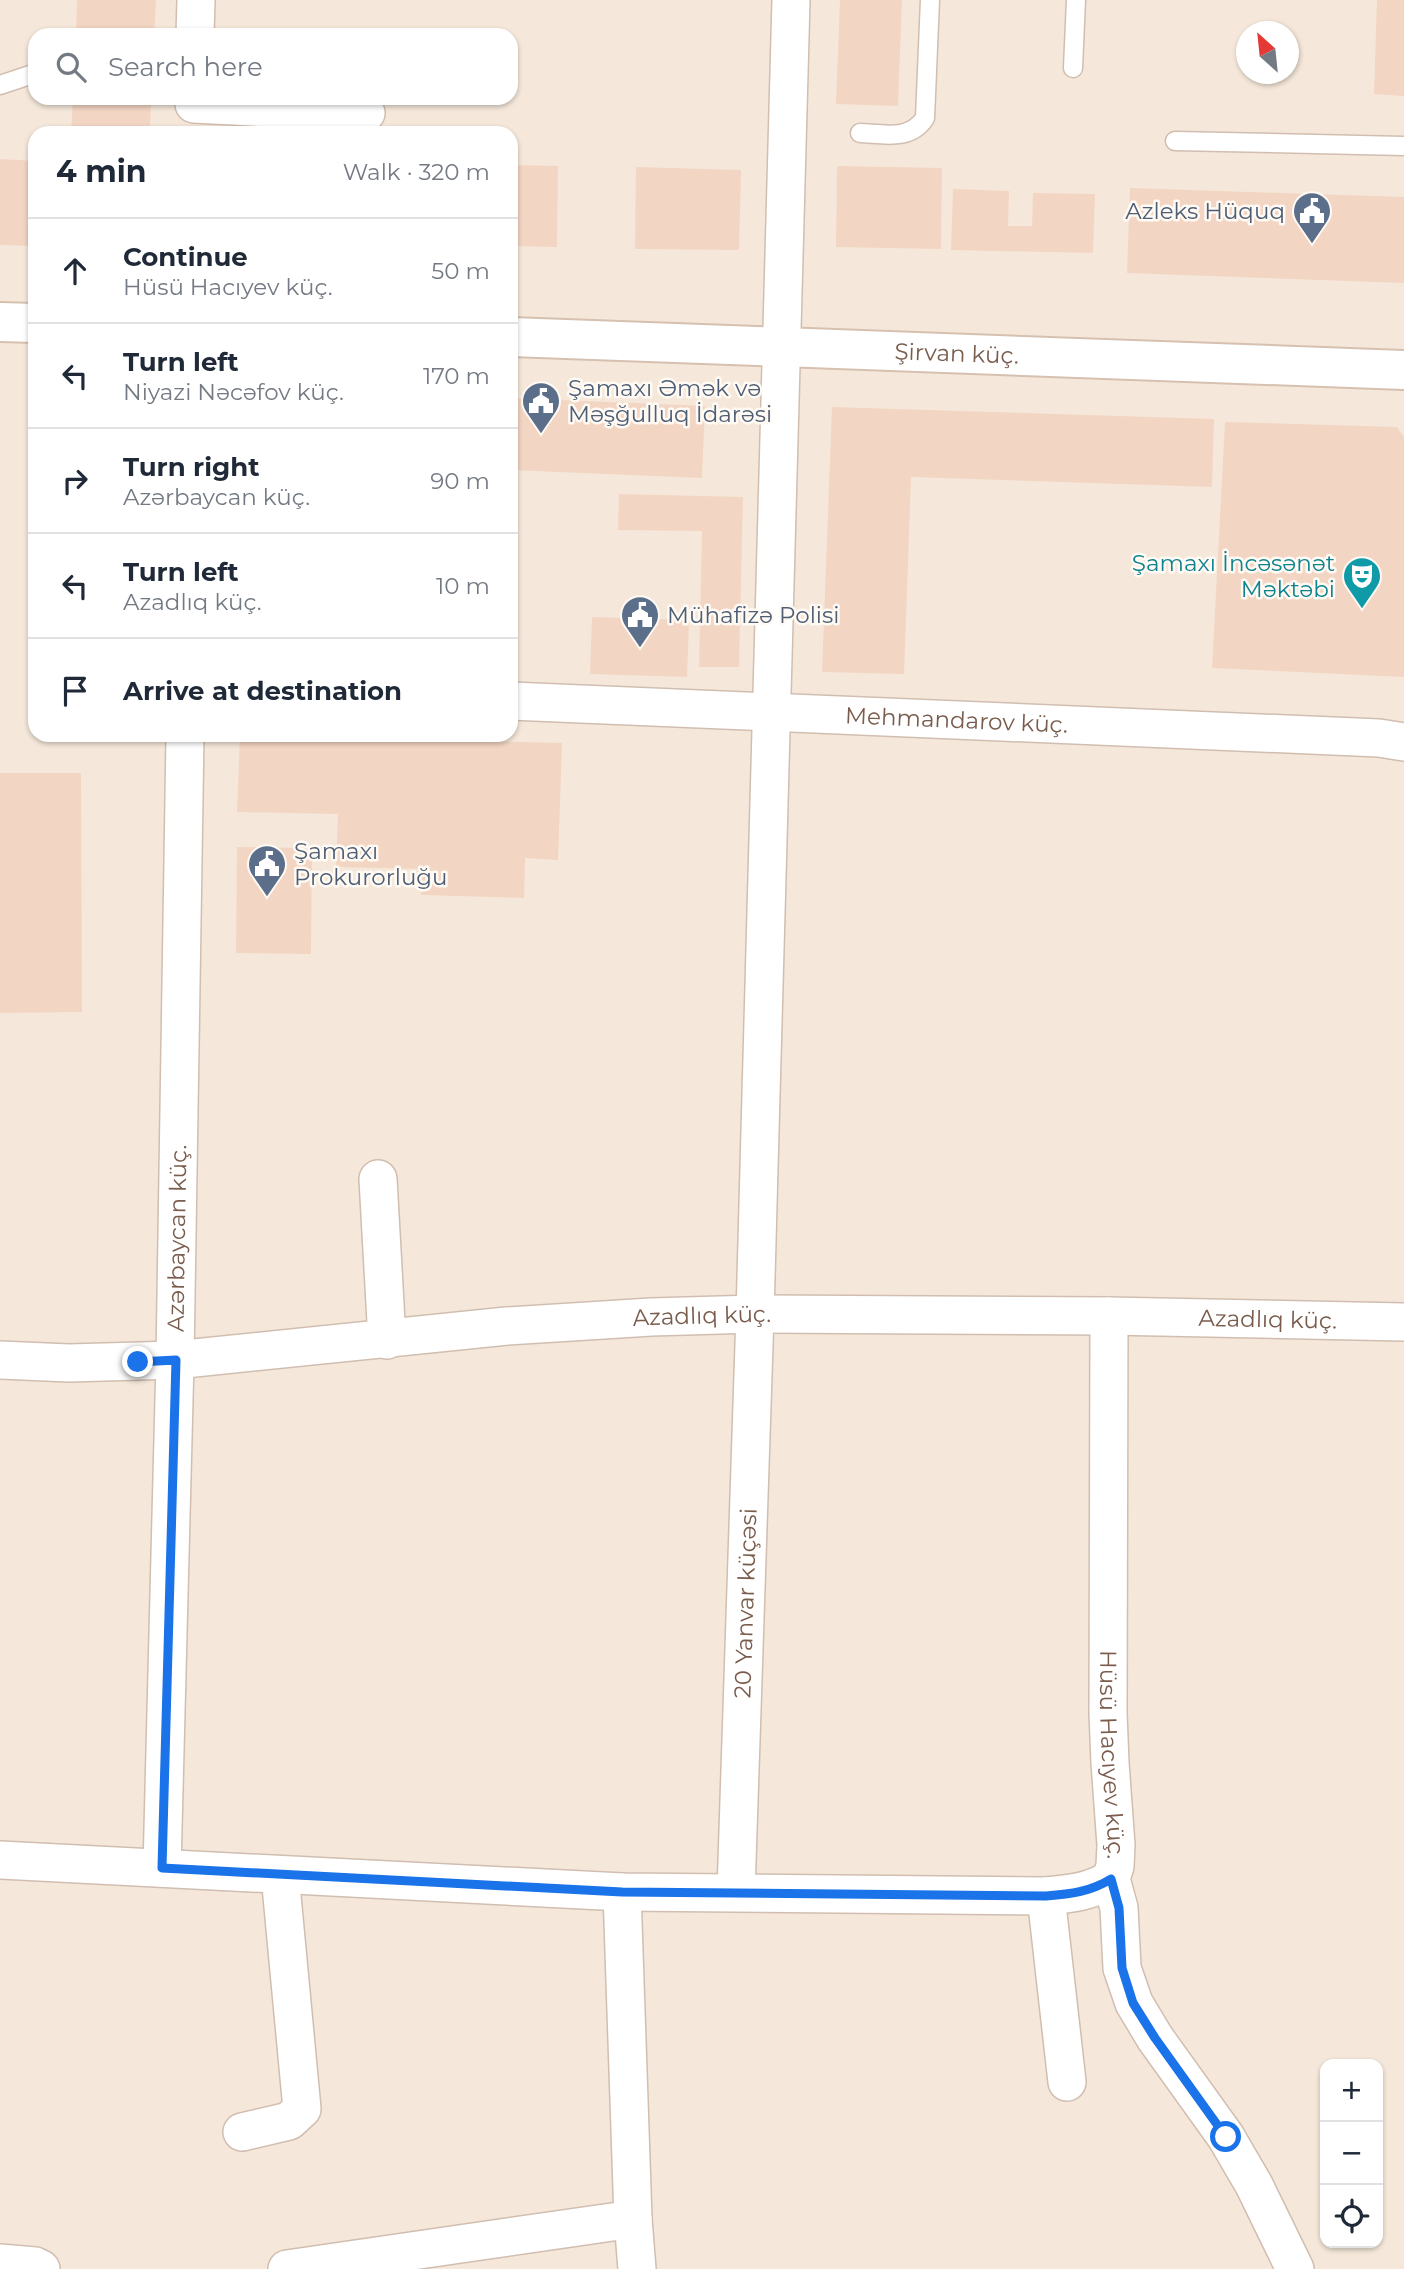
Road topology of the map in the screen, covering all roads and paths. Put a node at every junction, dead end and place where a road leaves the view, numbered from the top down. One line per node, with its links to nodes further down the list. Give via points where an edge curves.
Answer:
1 (196, 0): 5 (street)
2 (790, 0): 17 (street, 20 Yanvar küçəsi)
3 (930, 0): 11 (lane, via 925,118 919,128 905,134)
4 (1076, 0): 6 (lane)
5 (195, 28)
6 (1073, 68)
7 (28, 76): 8 (lane)
8 (0, 85)
9 (194, 112): 10 (street)
10 (366, 113)
11 (860, 133)
12 (1175, 141): 13 (lane)
13 (1404, 146)
14 (0, 322): 15 (street)
15 (28, 323)
16 (518, 337): 17 (street, Şirvan küç.)
17 (781, 346): 18 (street, Şirvan küç.); 20 (street, 20 Yanvar küçəsi)
18 (1404, 370)
19 (518, 701): 20 (street, Mehmandarov küç.)
20 (771, 713): 22 (street, Mehmandarov küç.); 24 (street, 20 Yanvar küçəsi)
21 (185, 742): 29 (street, Azərbaycan küç.)
22 (1404, 742)
23 (378, 1179): 27 (street)
24 (755, 1314): 25 (street, Azadlıq küç.); 27 (street, Azadlıq küç., via 593,1319); 35 (street, 20 Yanvar küçəsi)
25 (1109, 1316): 26 (street, Azadlıq küç.); 33 (street, Hüsü Hacıyev küç., via 1108,1713 1116,1845)
26 (1404, 1322)
27 (387, 1340): 29 (street, Azadlıq küç.)
28 (0, 1360): 29 (street, Azadlıq küç.)
29 (176, 1360): 31 (street, Azərbaycan küç.)
30 (0, 1860): 31 (street)
31 (162, 1868): 32 (street)
32 (281, 1875): 34 (street); 38 (street, via 302,2109 289,2121)
33 (1111, 1879): 36 (street, via 1078,1893); 41 (street, Hüsü Hacıyev küç., via 1119,1908 1122,1968 1133,2003 1226,2137 1254,2185)
34 (622, 1892): 35 (street); 39 (street)
35 (736, 1892): 36 (street)
36 (1046, 1896): 37 (street)
37 (1067, 2082)
38 (242, 2132)
39 (634, 2220): 43 (street); 44 (street)
40 (0, 2263): 42 (street)
41 (1288, 2265)
42 (41, 2269)
43 (288, 2269)
44 (637, 2269)

